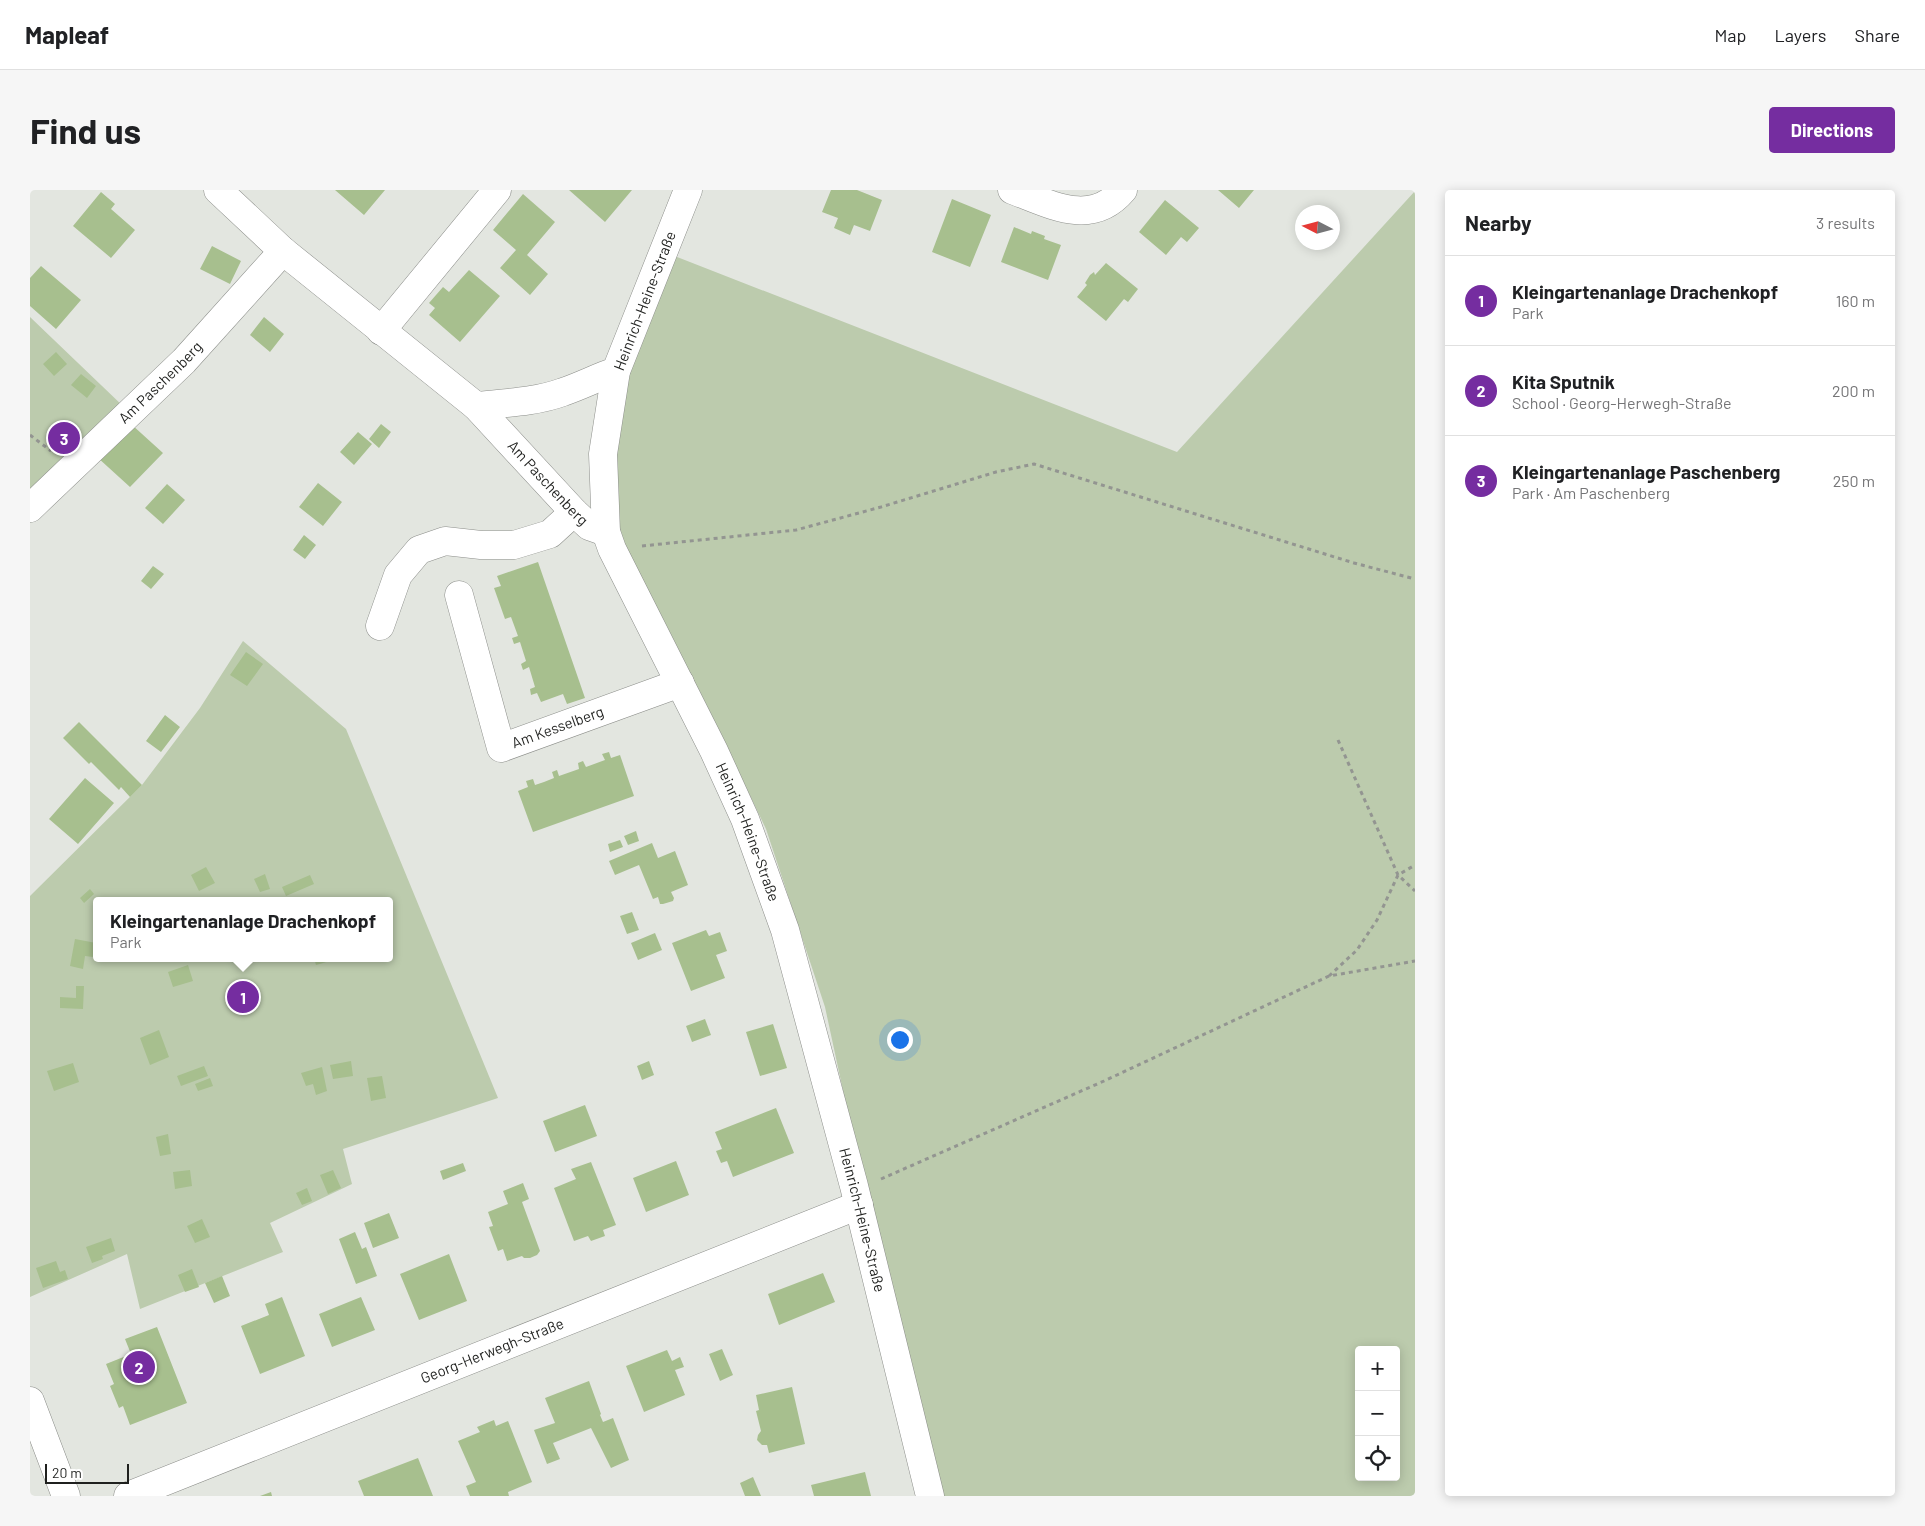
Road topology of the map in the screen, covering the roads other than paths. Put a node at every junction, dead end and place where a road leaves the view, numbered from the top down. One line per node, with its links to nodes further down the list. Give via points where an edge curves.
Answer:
1 (218, 190): 6 (street, Am Paschenberg)
2 (497, 190): 7 (street)
3 (688, 190): 8 (street, Heinrich-Heine-Straße)
4 (1012, 190): 5 (street, via 1069,211 1097,210 1115,200)
5 (1123, 190)
6 (283, 251): 7 (street, Am Paschenberg); 10 (street, Am Paschenberg, via 184,362)
7 (381, 331): 9 (street, Am Paschenberg)
8 (616, 371): 9 (street, via 562,393); 12 (street, Heinrich-Heine-Straße, via 603,454)
9 (476, 406): 11 (street, Am Paschenberg)
10 (30, 508)
11 (574, 512): 12 (street, Am Paschenberg); 14 (street, via 550,534 514,545 445,541 419,550 398,575)
12 (609, 540): 15 (street, Heinrich-Heine-Straße)
13 (459, 595): 15 (street, Am Kesselberg, via 501,748)
14 (380, 626)
15 (680, 684): 16 (street, Heinrich-Heine-Straße, via 745,819 785,930)
16 (856, 1195): 19 (street, Georg-Herwegh-Straße); 20 (street, Heinrich-Heine-Straße)
17 (30, 1401): 18 (street)
18 (66, 1496)
19 (128, 1496)
20 (930, 1496)

